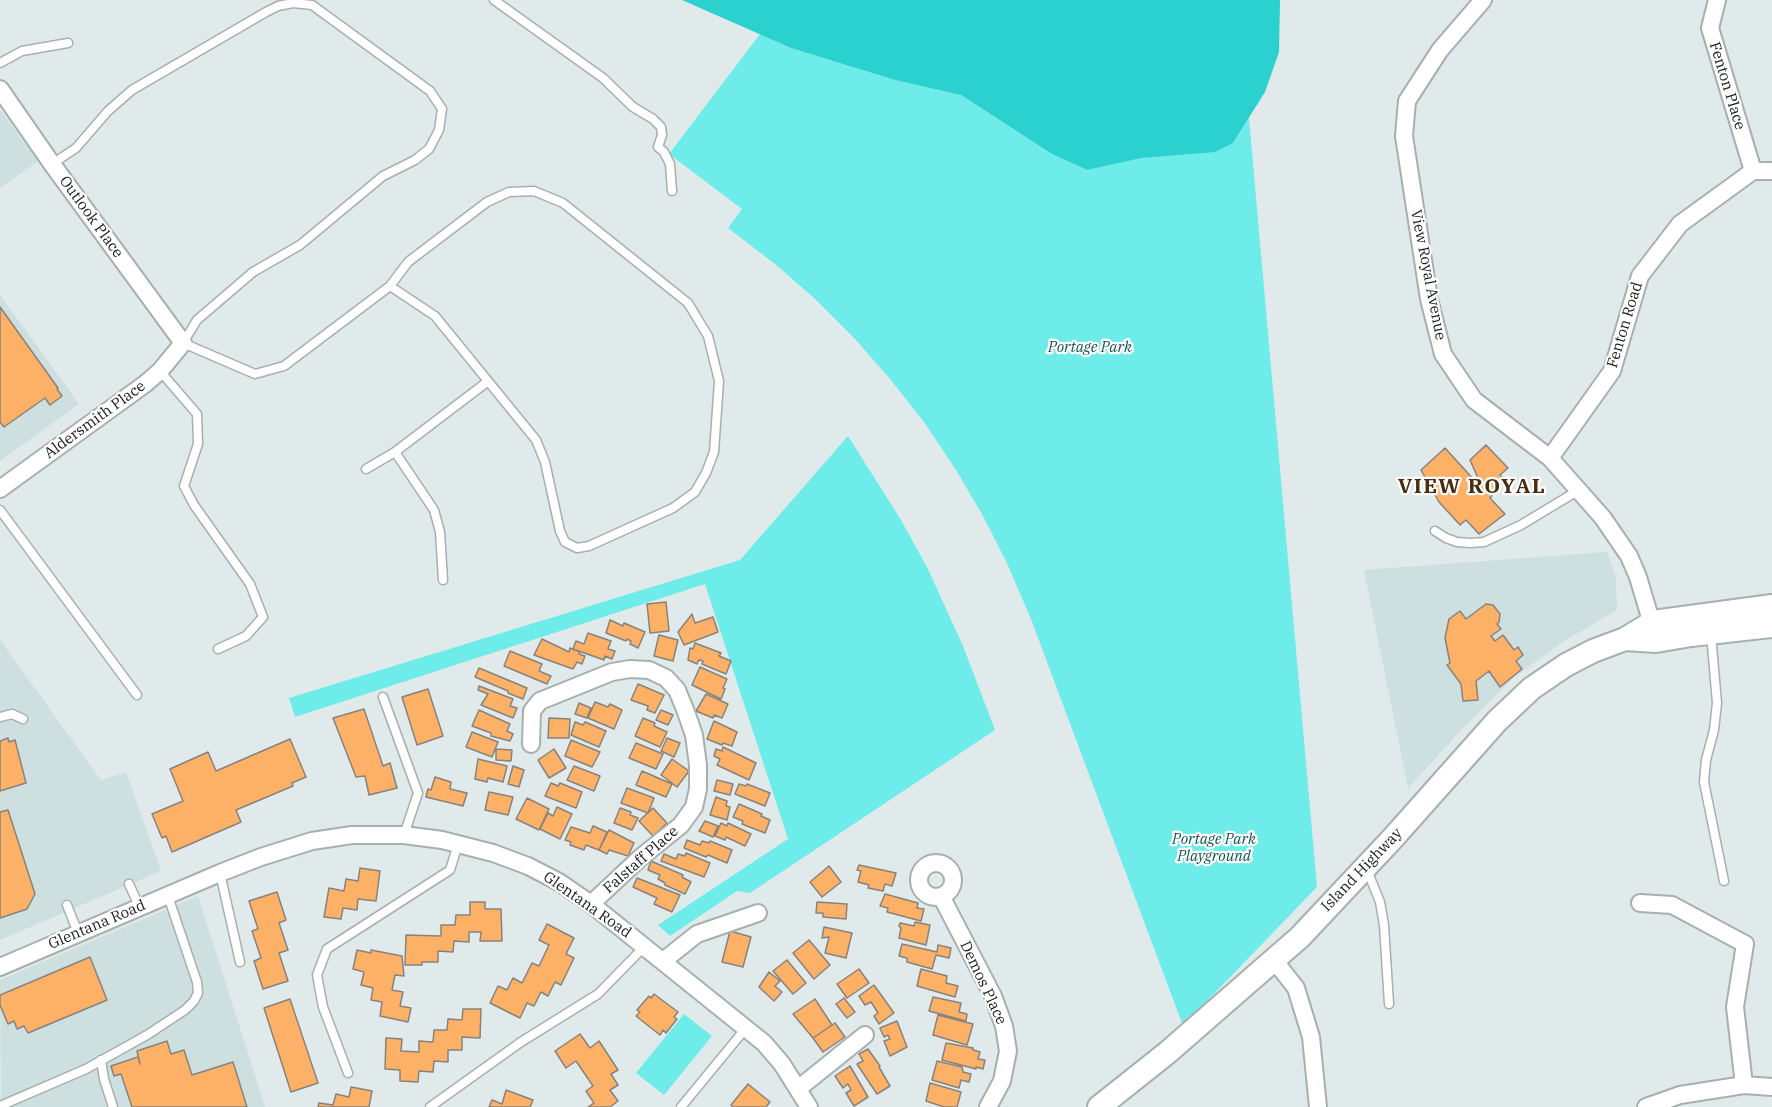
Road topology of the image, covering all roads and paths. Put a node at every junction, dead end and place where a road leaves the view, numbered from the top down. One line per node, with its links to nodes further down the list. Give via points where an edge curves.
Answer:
1 (266, 0): 5 (lane)
2 (494, 0): 12 (lane, via 653,119 662,135 658,147 670,164)
3 (1483, 0): 18 (street, View Royal Avenue, via 1440,50 1407,101 1404,136 1429,299 1443,354 1474,400)
4 (1718, 0): 10 (street, Fenton Place, via 1710,28)
5 (266, 12): 9 (lane, via 132,90 75,148); 14 (lane, via 293,3 312,5 430,91 442,109 439,130 429,149 383,176 300,245 252,272 197,320)
6 (68, 43): 7 (lane, via 21,51)
7 (0, 63)
8 (0, 89): 9 (street, Outlook Place)
9 (52, 164): 14 (street, Outlook Place)
10 (1753, 171): 11 (street); 18 (street, Fenton Road, via 1680,224 1640,276 1612,371)
11 (1772, 171)
12 (672, 191)
13 (390, 286): 14 (lane, via 284,366 255,374); 16 (lane, via 435,316); 16 (lane, via 408,262 487,202 509,192 534,191 563,203 688,303 708,336 719,381 714,452 694,492 673,508 577,548 566,542 560,531 545,462 536,440)
14 (183, 343): 15 (street, Aldersmith Place)
15 (160, 370): 20 (street, Aldersmith Place); 29 (lane, via 197,414 198,444 184,486 250,584 263,617 246,636)
16 (488, 382): 17 (lane)
17 (395, 452): 19 (lane); 24 (lane, via 434,510 440,532)
18 (1550, 458): 21 (street, View Royal Avenue)
19 (366, 470)
20 (0, 489)
21 (1580, 490): 23 (lane, via 1484,542 1457,542); 27 (street, View Royal Avenue, via 1629,555)
22 (0, 510): 30 (lane)
23 (1435, 531)
24 (443, 580)
25 (1772, 606): 27 (main road, Island Highway)
26 (1772, 626): 28 (main road, Island Highway)
27 (1654, 632): 28 (main road, Island Highway); 37 (main road, Island Highway, via 1593,651 1532,688 1497,721)
28 (1711, 633): 39 (lane, via 1717,703 1704,782)
29 (219, 649)
30 (137, 695)
31 (383, 697): 35 (lane, via 418,793)
32 (0, 717): 33 (lane, via 12,714)
33 (23, 719)
34 (531, 744): 44 (street, Falstaff Place, via 532,711 540,701 612,672 649,670 666,678 677,690 686,712 698,765 694,807 681,825)
35 (404, 835): 36 (street, Glentana Road); 38 (street, Glentana Road, via 352,835 312,841)
36 (458, 844): 44 (street, Glentana Road, via 528,866); 58 (lane, via 450,870 327,948 317,975 323,1007)
37 (1366, 866): 50 (main road, Island Highway); 54 (lane, via 1380,902)
38 (220, 873): 41 (street, Glentana Road); 52 (lane)
39 (1724, 881)
40 (129, 884): 46 (lane)
41 (168, 896): 46 (street, Glentana Road); 57 (lane, via 198,993 185,1010)
42 (941, 896): 67 (street, Demos Place, via 993,996 1004,1026 1008,1051 1002,1081)
43 (1640, 903): 59 (street, via 1672,905 1745,944 1735,1007)
44 (591, 904): 49 (street, Glentana Road)
45 (67, 905): 48 (lane)
46 (140, 908): 48 (street, Glentana Road)
47 (758, 913): 51 (street, via 697,934)
48 (78, 933): 53 (street, Glentana Road)
49 (646, 946): 51 (street, Glentana Road); 64 (lane, via 598,994 521,1042)
50 (1274, 960): 68 (main road, Island Highway); 69 (street, via 1296,988 1311,1037)
51 (663, 961): 55 (street, Glentana Road)
52 (240, 962)
53 (0, 967)
54 (1389, 1004)
55 (746, 1027): 61 (street, Glentana Road, via 764,1043); 65 (lane)
56 (865, 1035): 61 (street)
57 (101, 1060): 62 (lane); 63 (lane)
58 (348, 1073)
59 (1744, 1085): 60 (street); 70 (street, via 1680,1095)
60 (1772, 1087)
61 (799, 1088): 66 (street, Glentana Road)
62 (0, 1106)
63 (113, 1107)
64 (430, 1107)
65 (681, 1107)
66 (809, 1107)
67 (988, 1107)
68 (1099, 1107)
69 (1318, 1107)
70 (1646, 1107)

